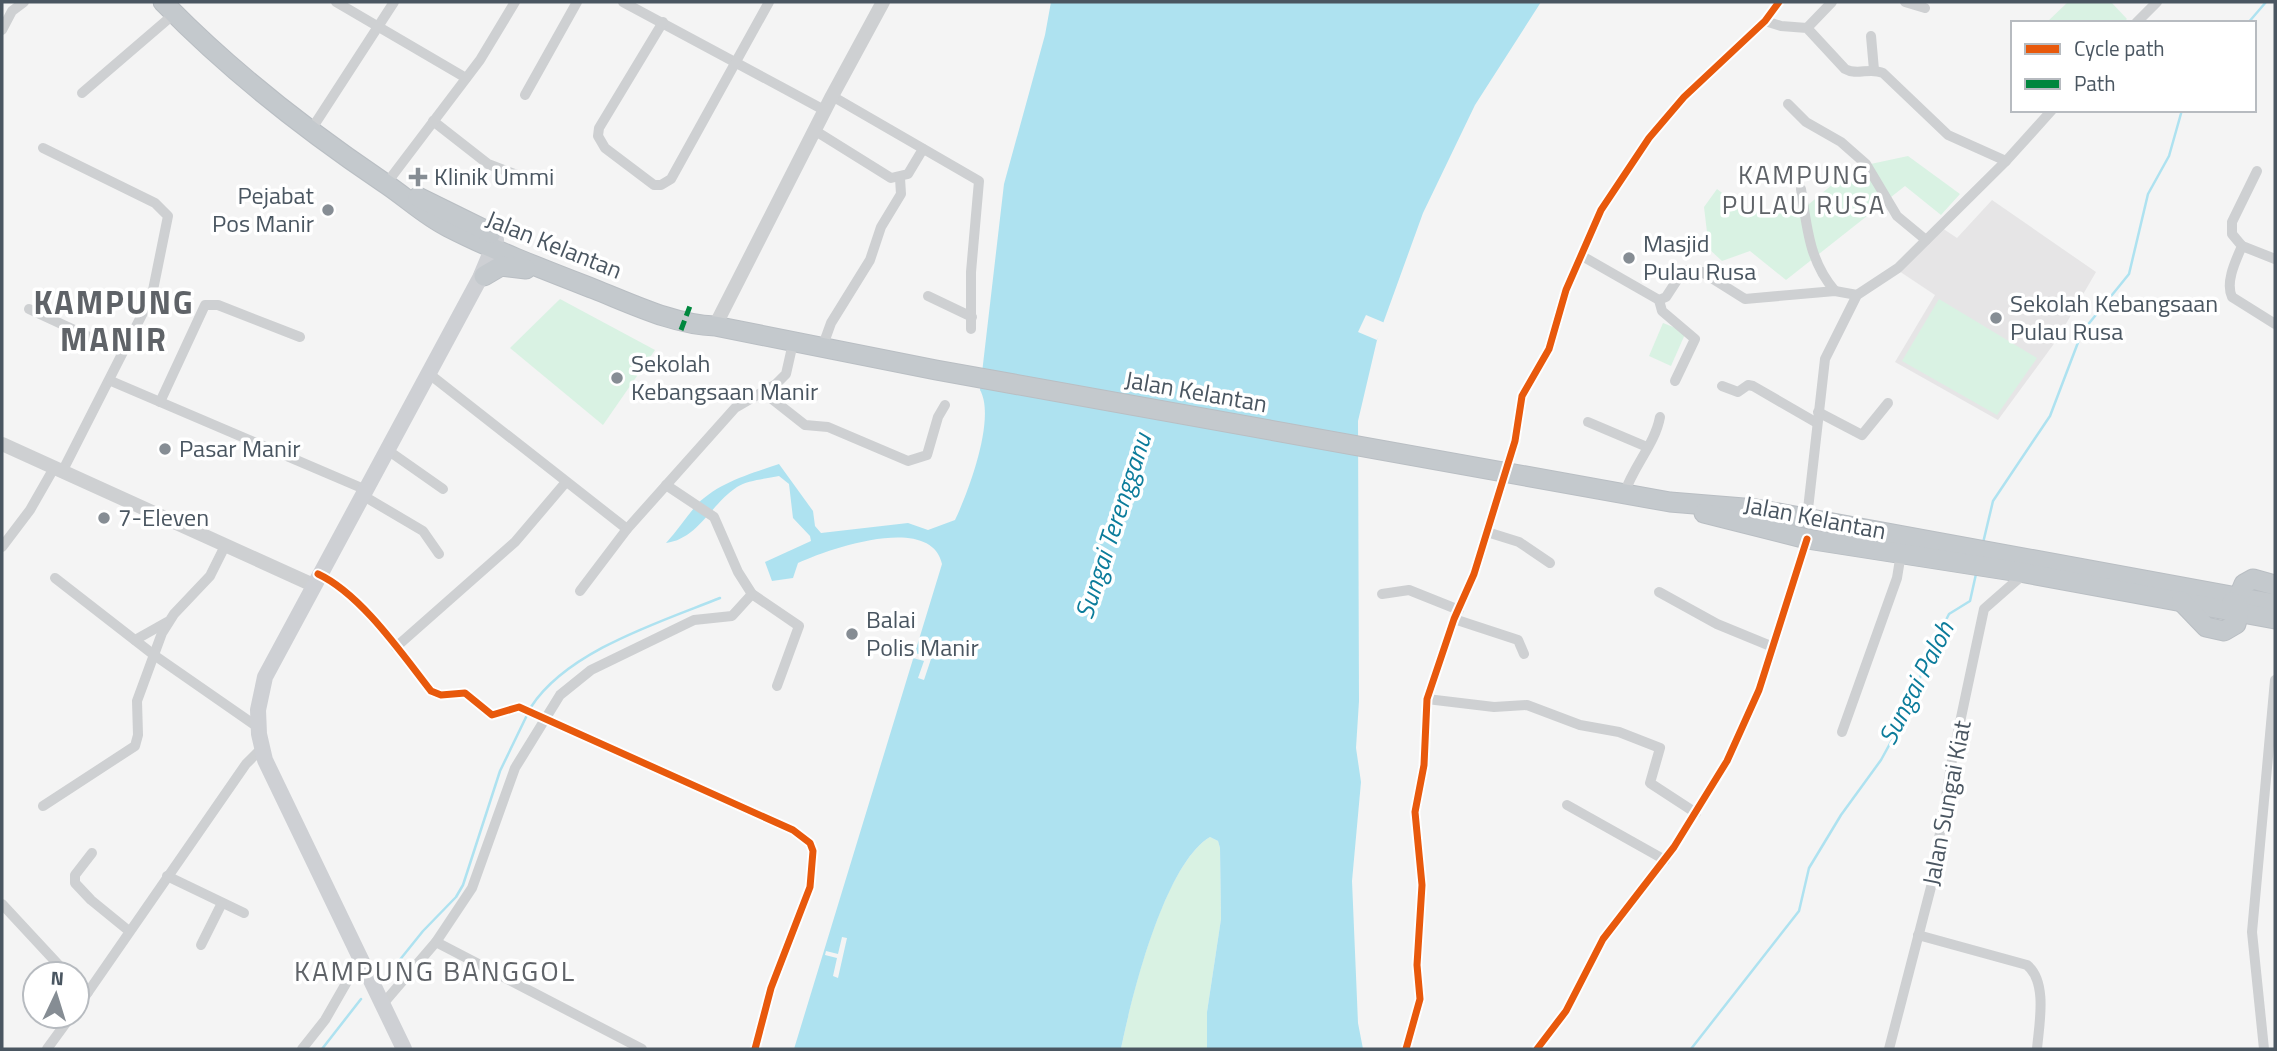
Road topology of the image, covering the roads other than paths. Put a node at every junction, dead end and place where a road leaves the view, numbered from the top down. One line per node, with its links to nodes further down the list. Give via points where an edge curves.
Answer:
1 (24, 2): 20 (street, via 12,11)
2 (336, 2): 18 (street)
3 (394, 2): 18 (street)
4 (515, 2): 24 (street)
5 (578, 2): 26 (street)
6 (623, 2): 17 (street)
7 (769, 2): 22 (street)
8 (883, 2): 27 (street)
9 (1779, 2): 15 (street)
10 (1832, 2): 19 (street)
11 (1905, 2): 14 (street)
12 (2154, 3): 16 (street)
13 (168, 8): 25 (street); 33 (highway, Jalan Kelantan, via 254,89)
14 (1926, 8)
15 (1765, 21): 19 (street); 46 (street, via 1696,82 1649,138 1601,210)
16 (2138, 21)
17 (663, 22): 22 (street); 22 (street, via 598,136 605,148 654,185 671,179)
18 (376, 27): 24 (street); 33 (street)
19 (1807, 28): 23 (street, via 1845,69)
20 (2, 30)
21 (1871, 36): 23 (street)
22 (737, 64): 29 (street)
23 (1874, 70): 36 (street, via 1883,72 1948,135)
24 (466, 78): 31 (street)
25 (82, 93)
26 (525, 95)
27 (831, 96): 29 (street); 35 (street)
28 (1788, 104): 43 (street, via 1866,164 1897,216)
29 (824, 110): 32 (street)
30 (2050, 112): 36 (street)
31 (433, 121): 38 (street, via 488,164); 40 (street)
32 (814, 131): 39 (street, via 883,175); 56 (street)
33 (309, 133): 40 (highway, Jalan Kelantan)
34 (43, 148): 60 (street, via 155,203 168,216 156,286)
35 (922, 149): 39 (street, via 908,174); 52 (street, via 975,178 981,186 971,272 972,323)
36 (2006, 161): 43 (street)
37 (2257, 171): 45 (street, via 2232,222 2232,234)
38 (517, 175)
39 (900, 178): 59 (street, via 901,194)
40 (386, 184): 42 (highway, Jalan Kelantan); 44 (highway, Jalan Kelantan)
41 (1801, 189): 50 (street, via 1810,250)
42 (448, 227): 44 (highway, Jalan Kelantan); 48 (highway, via 477,255)
43 (1926, 240): 51 (street, via 1898,268)
44 (498, 243): 48 (main road); 49 (highway, Jalan Kelantan); 56 (highway, Jalan Kelantan)
45 (2242, 246): 47 (street); 55 (street, via 2235,262 2232,297)
46 (1582, 256): 53 (street); 76 (street, via 1566,290 1549,349 1522,396)
47 (2275, 259)
48 (482, 276): 49 (highway, via 509,265); 61 (main road)
49 (587, 286): 56 (highway, Jalan Kelantan, via 697,326)
50 (1835, 291): 51 (street); 53 (street, via 1745,299 1702,272 1687,270)
51 (1857, 295): 70 (street, via 1825,359)
52 (928, 296)
53 (1659, 300): 63 (street, via 1661,311 1695,340)
54 (29, 309): 60 (street)
55 (2275, 324)
56 (715, 326): 58 (highway, Jalan Kelantan)
57 (300, 337): 66 (street, via 218,305 205,305)
58 (793, 343): 59 (highway, Jalan Kelantan); 65 (street, via 786,374)
59 (822, 348): 76 (highway, Jalan Kelantan)
60 (122, 352): 62 (street)
61 (428, 373): 74 (main road); 77 (street)
62 (111, 381): 66 (street); 75 (street)
63 (1675, 381)
64 (1722, 386): 70 (street, via 1738,392 1754,386)
65 (763, 391): 68 (street, via 805,425 828,427 908,461 926,455); 78 (street, via 735,408)
66 (160, 401): 80 (street)
67 (1888, 403): 70 (street, via 1862,435)
68 (945, 405)
69 (1660, 417): 73 (street, via 1657,433)
70 (1817, 418): 84 (street)
71 (1588, 422): 73 (street)
72 (2, 444): 75 (street)
73 (1647, 447): 81 (street)
74 (386, 449): 79 (street); 80 (main road)
75 (58, 470): 88 (street); 89 (street)
76 (1505, 473): 81 (highway, Jalan Kelantan); 86 (street)
77 (566, 482): 85 (street); 109 (street, via 515,542)
78 (666, 485): 85 (street); 100 (street, via 714,517)
79 (443, 489)
80 (363, 492): 90 (street, via 423,531); 96 (main road)
81 (1624, 494): 82 (highway, Jalan Kelantan)
82 (1670, 502): 83 (highway, Jalan Kelantan); 87 (highway, Jalan Kelantan)
83 (1756, 509): 84 (highway, Jalan Kelantan); 87 (highway, via 1749,514 1751,520)
84 (1807, 518): 92 (highway, Jalan Kelantan)
85 (627, 529): 98 (street)
86 (1487, 532): 93 (street, via 1519,542); 105 (street)
87 (1810, 539): 91 (highway, Jalan Kelantan); 110 (street)
88 (225, 545): 96 (street); 107 (street, via 203,587)
89 (2, 547)
90 (439, 554)
91 (1901, 554): 92 (highway, Jalan Kelantan); 118 (street, via 1897,578)
92 (1956, 554): 94 (highway, Jalan Kelantan)
93 (1550, 563)
94 (2015, 566): 102 (highway, Jalan Kelantan, via 2181,601); 102 (highway, Jalan Kelantan, via 2154,581); 131 (street, Jalan Sungai Kiat, via 1984,608)
95 (55, 578): 108 (street)
96 (315, 580): 109 (street, via 332,581); 117 (main road, via 265,677)
97 (2272, 580): 102 (highway, via 2253,579 2244,584)
98 (580, 591)
99 (1659, 592): 110 (street, via 1717,624)
100 (752, 594): 114 (street, via 799,626); 116 (street, via 732,616 694,621 591,670 560,695)
101 (1382, 594): 105 (street, via 1409,590)
102 (2239, 604): 103 (highway, Jalan Kelantan); 104 (highway); 106 (highway, Jalan Kelantan)
103 (2275, 604)
104 (2275, 612)
105 (1456, 615): 111 (street, via 1518,640); 115 (street)
106 (2275, 619)
107 (167, 622): 108 (street); 112 (street)
108 (135, 640): 112 (street)
109 (396, 647): 116 (street, via 431,691 465,693 492,715 520,707)
110 (1773, 647): 123 (street, via 1727,761)
111 (1524, 654)
112 (154, 655): 117 (street); 122 (street, via 137,701 135,746)
113 (2275, 680): 120 (street)
114 (777, 686)
115 (1427, 699): 123 (street, via 1494,707 1527,705 1660,748 1650,783); 144 (street, via 1424,765 1415,811 1422,885 1417,965 1420,999)
116 (542, 718): 132 (street, via 515,768 472,888); 143 (street, via 793,830 810,843 814,862 810,887 771,988)
117 (258, 728): 119 (main road)
118 (1842, 732)
119 (262, 748): 126 (street); 135 (main road, via 271,778 298,825)
120 (2270, 768): 148 (street, via 2252,932)
121 (1567, 805): 125 (street)
122 (43, 806)
123 (1696, 813): 125 (street)
124 (92, 853): 130 (street, via 75,874 75,883)
125 (1665, 860): 145 (street, via 1604,939 1566,1011)
126 (167, 876): 127 (street); 130 (street)
127 (222, 903): 129 (street); 133 (street)
128 (2, 904): 134 (street)
129 (244, 913)
130 (130, 931): 136 (street)
131 (1918, 935): 146 (street, Jalan Sungai Kiat); 147 (street, via 2027,965 2034,971 2040,1016)
132 (436, 942): 137 (street); 142 (street)
133 (201, 944)
134 (54, 960)
135 (360, 960): 137 (main road); 140 (street)
136 (91, 988)
137 (382, 1005): 141 (main road)
138 (61, 1030): 139 (street)
139 (47, 1049)
140 (302, 1049)
141 (404, 1049)
142 (642, 1049)
143 (755, 1049)
144 (1406, 1049)
145 (1537, 1049)
146 (1889, 1049)
147 (2037, 1049)
148 (2264, 1049)

